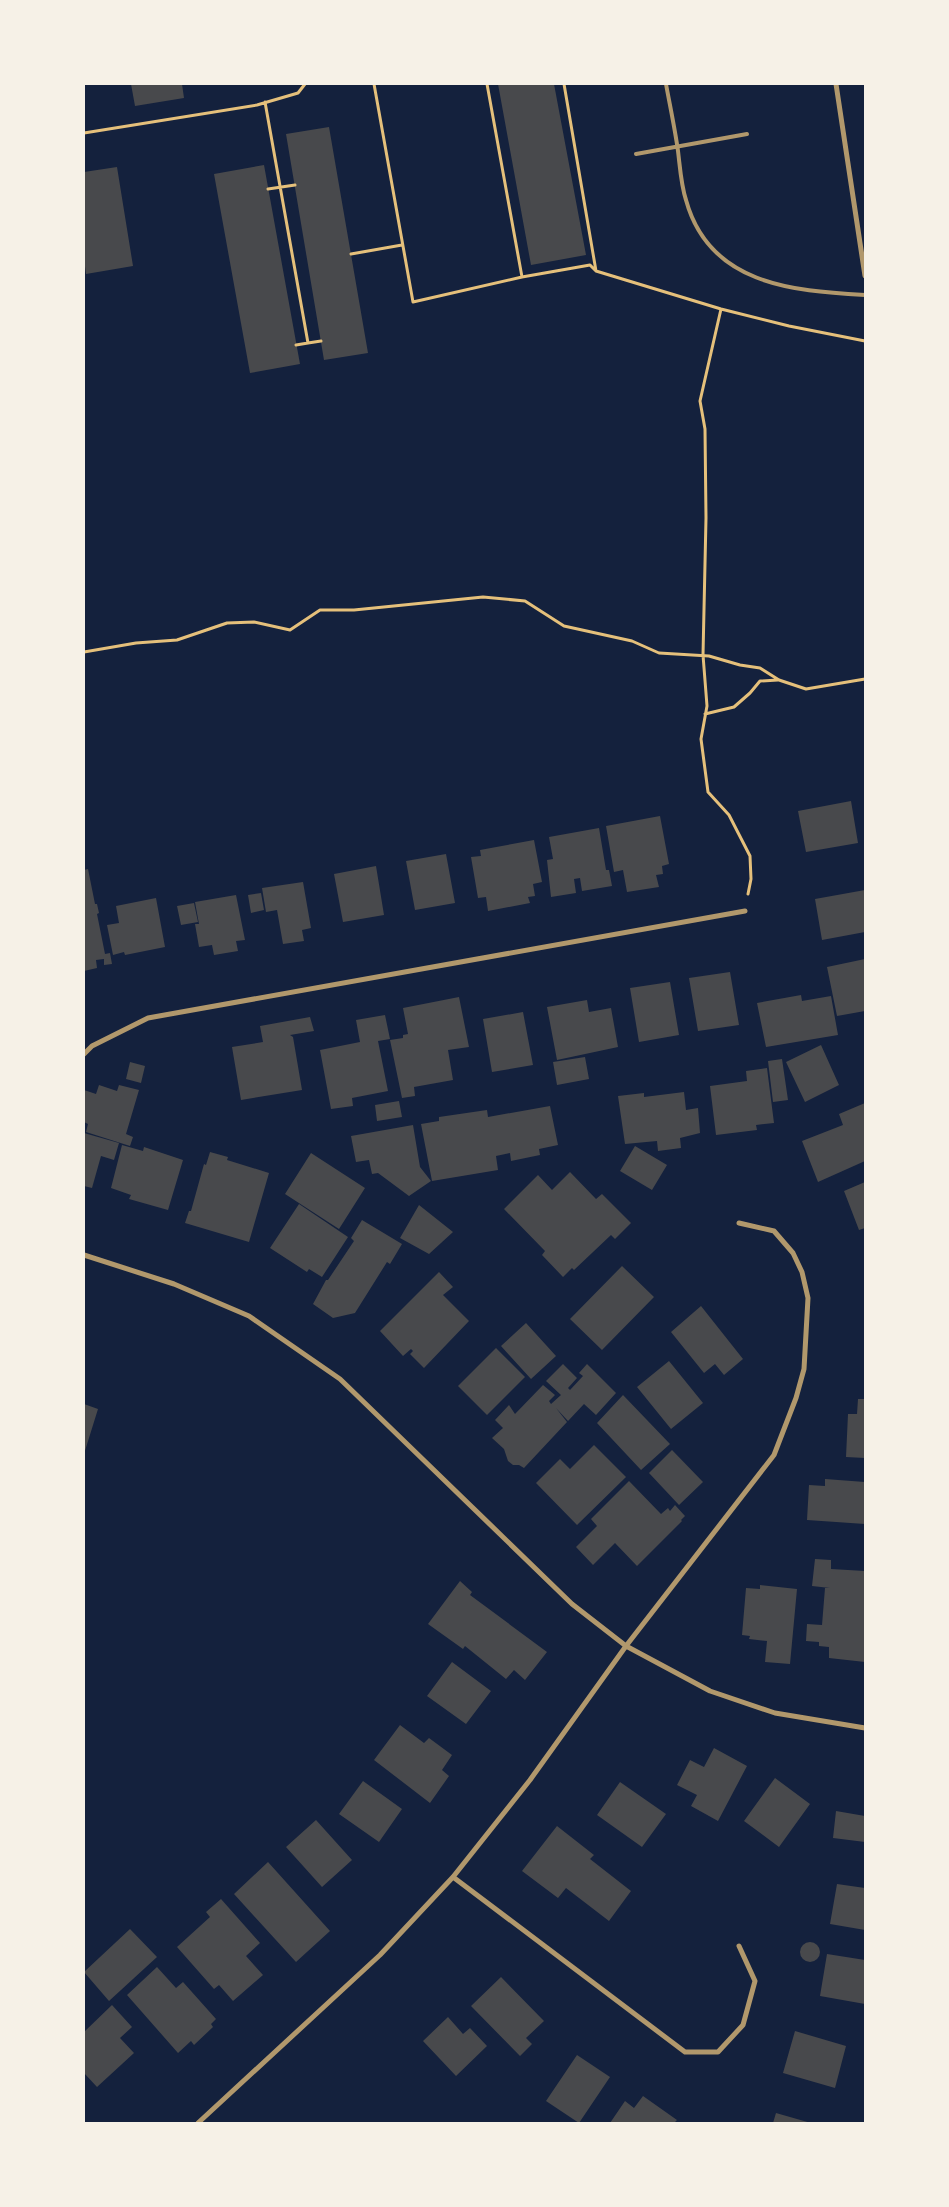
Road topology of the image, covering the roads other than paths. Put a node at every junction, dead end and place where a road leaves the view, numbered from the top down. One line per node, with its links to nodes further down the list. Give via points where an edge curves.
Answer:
1 (666, 84): 4 (lane)
2 (836, 84): 6 (street)
3 (747, 134): 4 (lane)
4 (678, 147): 5 (lane); 7 (lane, via 685,199 694,224 710,247 731,265 754,278 782,287)
5 (636, 154)
6 (865, 276)
7 (865, 295)
8 (746, 911): 9 (street, via 148,1018 92,1046)
9 (84, 1054)
10 (739, 1223): 12 (street, via 774,1231 793,1253 802,1272 808,1298 804,1369 774,1455)
11 (84, 1255): 12 (street, via 174,1284 249,1316 340,1379 572,1604)
12 (626, 1646): 13 (street, via 710,1691 766,1710); 14 (street, via 530,1780)
13 (865, 1728)
14 (453, 1877): 15 (street, via 685,2052 718,2052 743,2026 755,1981); 16 (street, via 380,1954)
15 (739, 1946)
16 (198, 2123)

